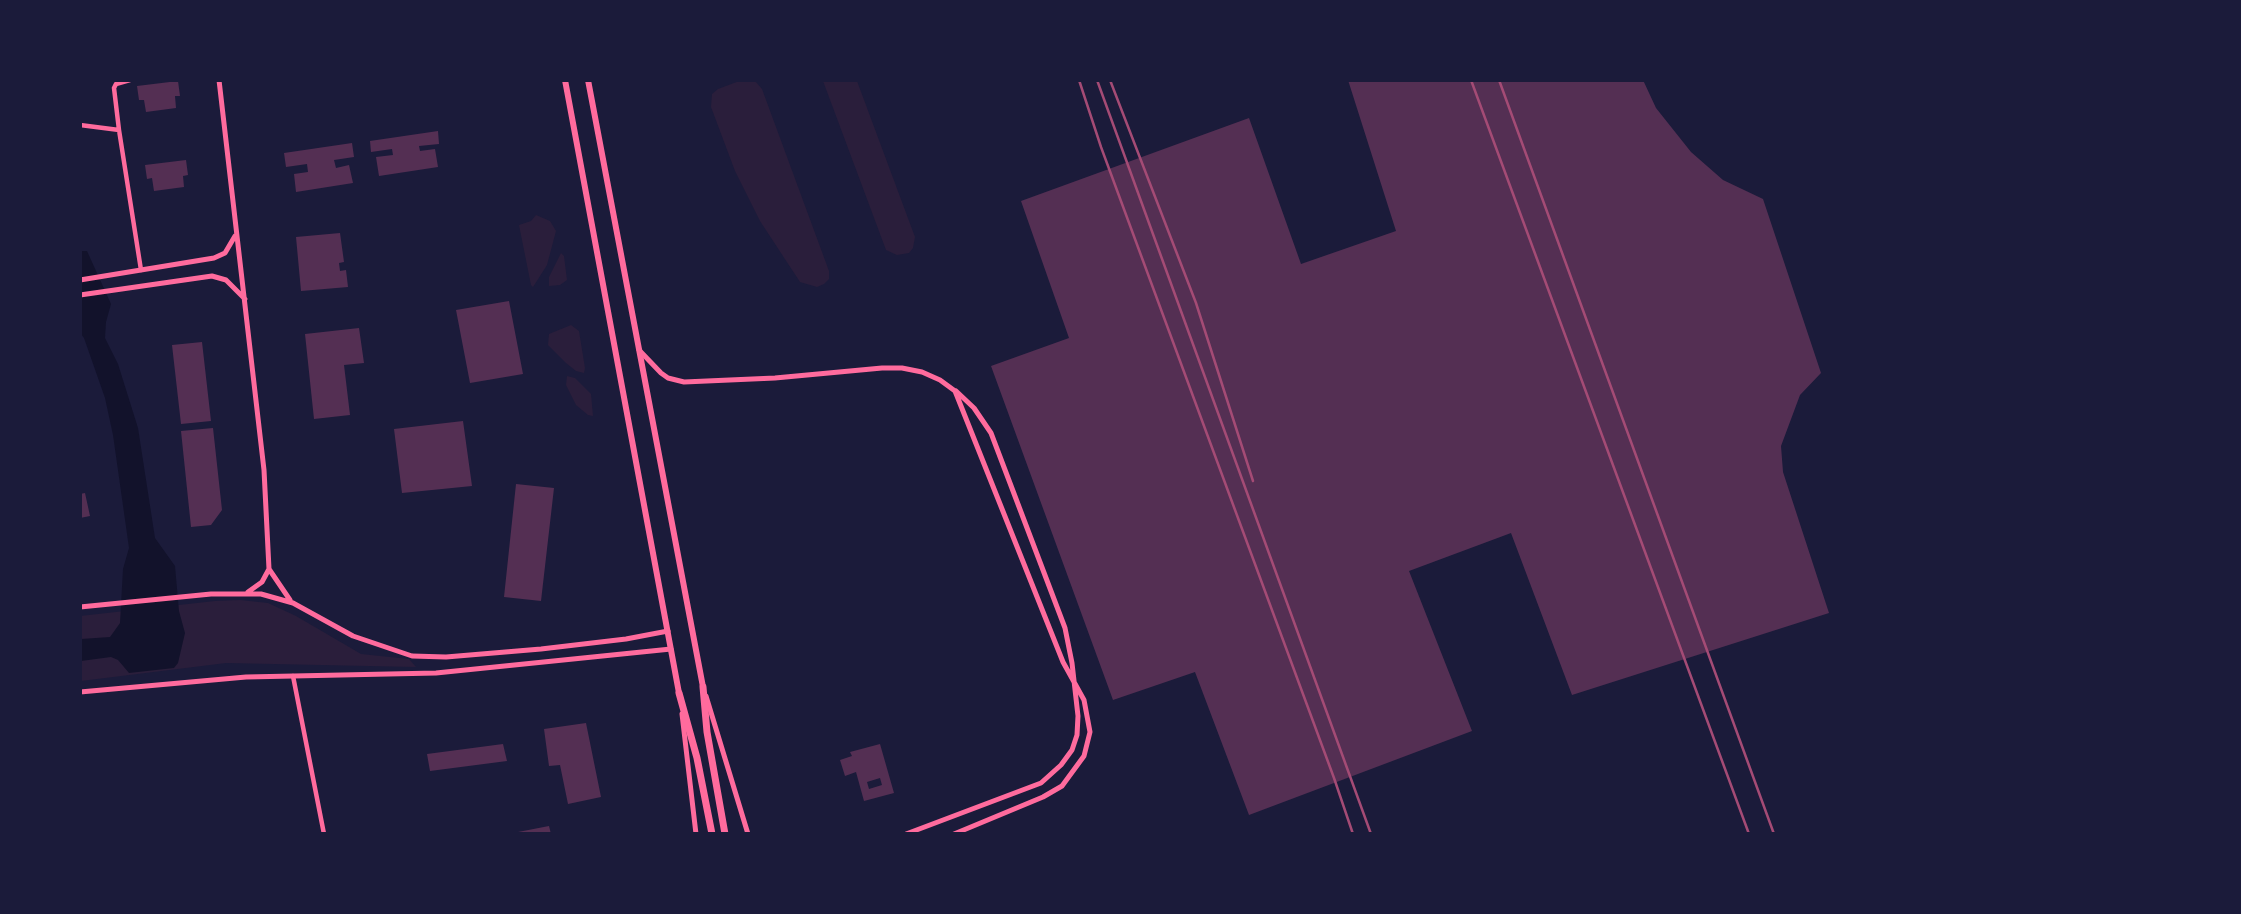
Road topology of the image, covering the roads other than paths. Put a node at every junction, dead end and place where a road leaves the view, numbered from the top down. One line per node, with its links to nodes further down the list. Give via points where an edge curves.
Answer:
1 (130, 80): 6 (street, via 114,89)
2 (219, 80): 7 (street)
3 (565, 80): 18 (main road)
4 (587, 80): 12 (main road)
5 (80, 125): 6 (street)
6 (119, 130): 8 (street)
7 (236, 233): 8 (street, via 225,253 214,258); 11 (street)
8 (141, 271): 9 (street)
9 (80, 280)
10 (80, 295): 11 (street, via 212,276 226,280)
11 (245, 299): 14 (street)
12 (637, 349): 13 (street, via 668,378 692,382 902,368 922,372); 22 (main road)
13 (956, 391): 21 (street); 21 (street, via 991,433 1065,628)
14 (270, 569): 15 (street, via 257,587); 16 (street)
15 (243, 593): 16 (street); 17 (street)
16 (293, 603): 18 (street, via 353,636 412,656 541,649)
17 (80, 607)
18 (668, 631): 19 (main road)
19 (671, 649): 20 (street, via 436,673); 24 (main road)
20 (292, 675): 23 (street); 26 (street)
21 (1073, 681): 30 (street, via 1077,735 1056,772 1032,788); 31 (street, via 1084,700 1090,732 1084,757 1075,770 1062,786 1043,797)
22 (703, 687): 28 (highway); 29 (street)
23 (80, 692)
24 (679, 693): 25 (highway); 27 (street)
25 (711, 830)
26 (324, 834)
27 (696, 834)
28 (725, 834)
29 (748, 834)
30 (906, 834)
31 (954, 834)

